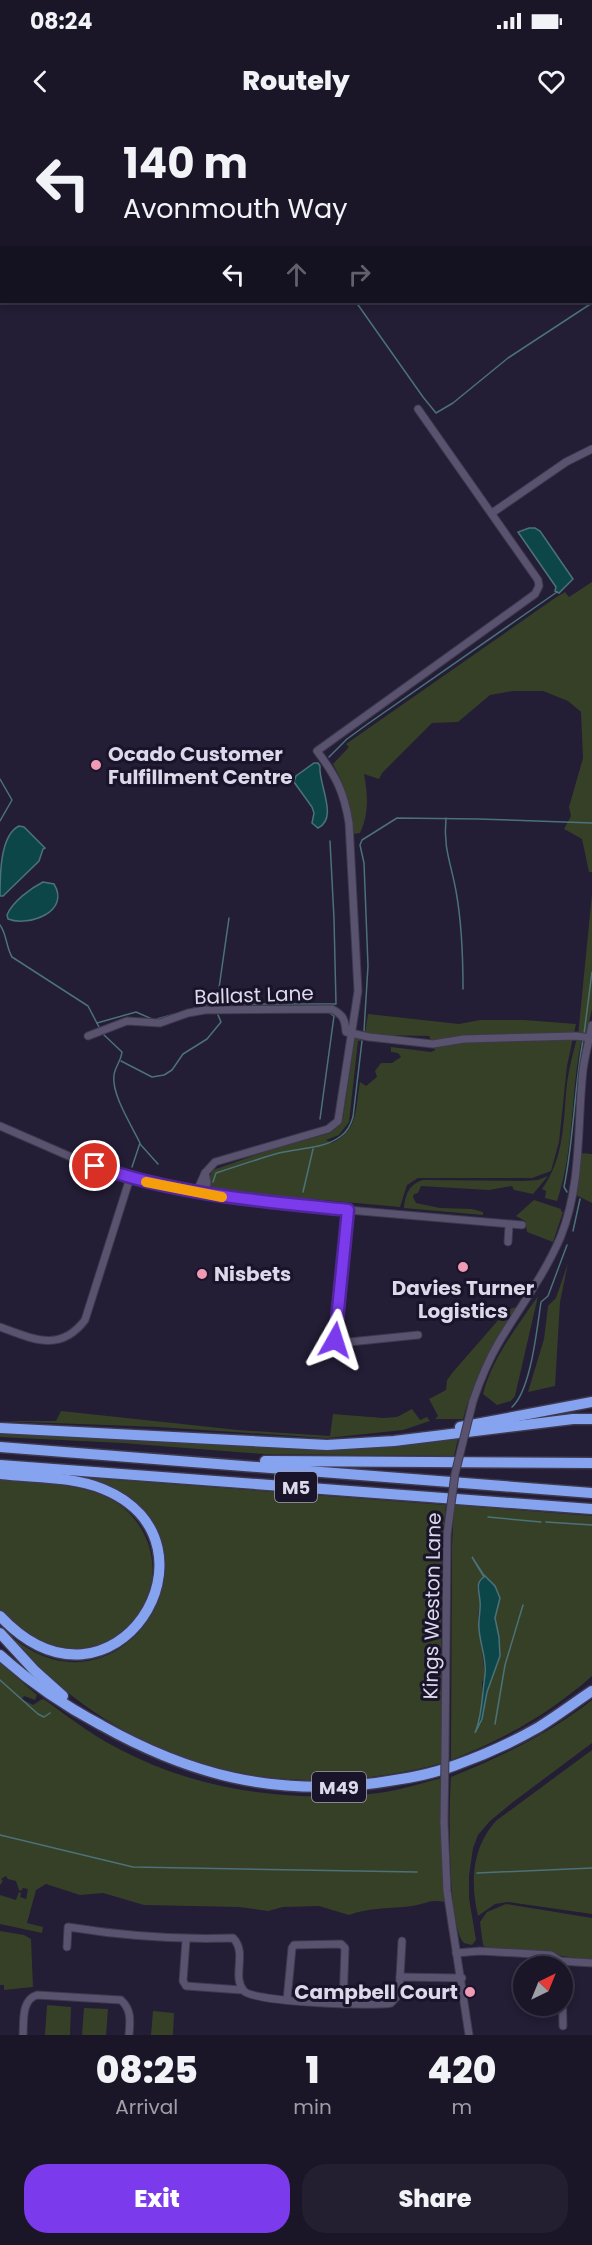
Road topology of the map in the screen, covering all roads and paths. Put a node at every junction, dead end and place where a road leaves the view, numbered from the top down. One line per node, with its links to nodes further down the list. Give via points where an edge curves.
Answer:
1 (418, 409): 3 (street)
2 (592, 449): 3 (street, via 566,462)
3 (492, 513): 5 (street, via 538,580 535,594 317,751 338,779 349,823 358,991)
4 (592, 1025): 7 (street, Kings Weston Lane)
5 (352, 1033): 6 (street, Ballast Lane, via 346,1032 342,1015 332,1009 233,1008 196,1011 160,1023 127,1021); 7 (street, via 433,1044 464,1039); 9 (street, via 338,1121 333,1126 220,1160)
6 (88, 1036)
7 (590, 1038): 42 (street, Kings Weston Lane, bridge, via 583,1068 572,1199 541,1276 483,1373 455,1474 447,1535 444,1822 447,1891)
8 (0, 1126): 10 (street)
9 (205, 1173): 11 (street); 12 (street)
10 (130, 1178): 11 (street); 17 (street, via 85,1320 79,1328 53,1341)
11 (196, 1193): 12 (street)
12 (206, 1194): 13 (street)
13 (348, 1210): 14 (street); 20 (street)
14 (509, 1225): 15 (street); 16 (street)
15 (522, 1225)
16 (508, 1242)
17 (0, 1328)
18 (418, 1335): 20 (street)
19 (323, 1339): 20 (street)
20 (335, 1340)
21 (592, 1402): 24 (highway)
22 (592, 1419): 24 (highway, M5)
23 (0, 1428): 24 (highway, M5, via 293,1445)
24 (394, 1441)
25 (0, 1447): 26 (highway, M5)
26 (199, 1461): 27 (highway); 30 (highway, M5)
27 (592, 1463)
28 (0, 1465): 31 (highway, M5)
29 (0, 1474): 32 (highway, via 80,1482 116,1495 150,1529 159,1565 156,1593 144,1618 121,1640 101,1650 71,1654 44,1648 19,1634)
30 (592, 1493)
31 (592, 1509)
32 (0, 1616)
33 (0, 1633): 38 (highway, via 34,1670)
34 (0, 1655): 38 (highway, M49, via 64,1704)
35 (592, 1685): 37 (highway, M49)
36 (592, 1692): 37 (highway)
37 (573, 1704): 38 (highway, M49, via 541,1726 455,1766 406,1779 341,1787 269,1785 220,1775 173,1761)
38 (99, 1724)
39 (186, 1940): 41 (street, via 68,1927); 48 (street, via 232,1938 240,1949); 48 (street, via 186,1986)
40 (402, 1941): 46 (street)
41 (67, 1947)
42 (456, 1953): 43 (street); 47 (street, Kings Weston Lane)
43 (552, 1956)
44 (592, 1963): 45 (street)
45 (573, 1964)
46 (400, 1977): 47 (street); 50 (street, via 399,1994 391,2003)
47 (462, 1978): 55 (street, Kings Weston Lane)
48 (242, 1990): 49 (street)
49 (287, 2000): 50 (street); 50 (street, via 294,1945 341,1944 345,1948)
50 (343, 2004)
51 (563, 2016): 52 (street)
52 (563, 2026)
53 (23, 2035): 54 (street, via 25,2007 36,1995 121,2000 130,2014)
54 (129, 2035)
55 (469, 2035)

